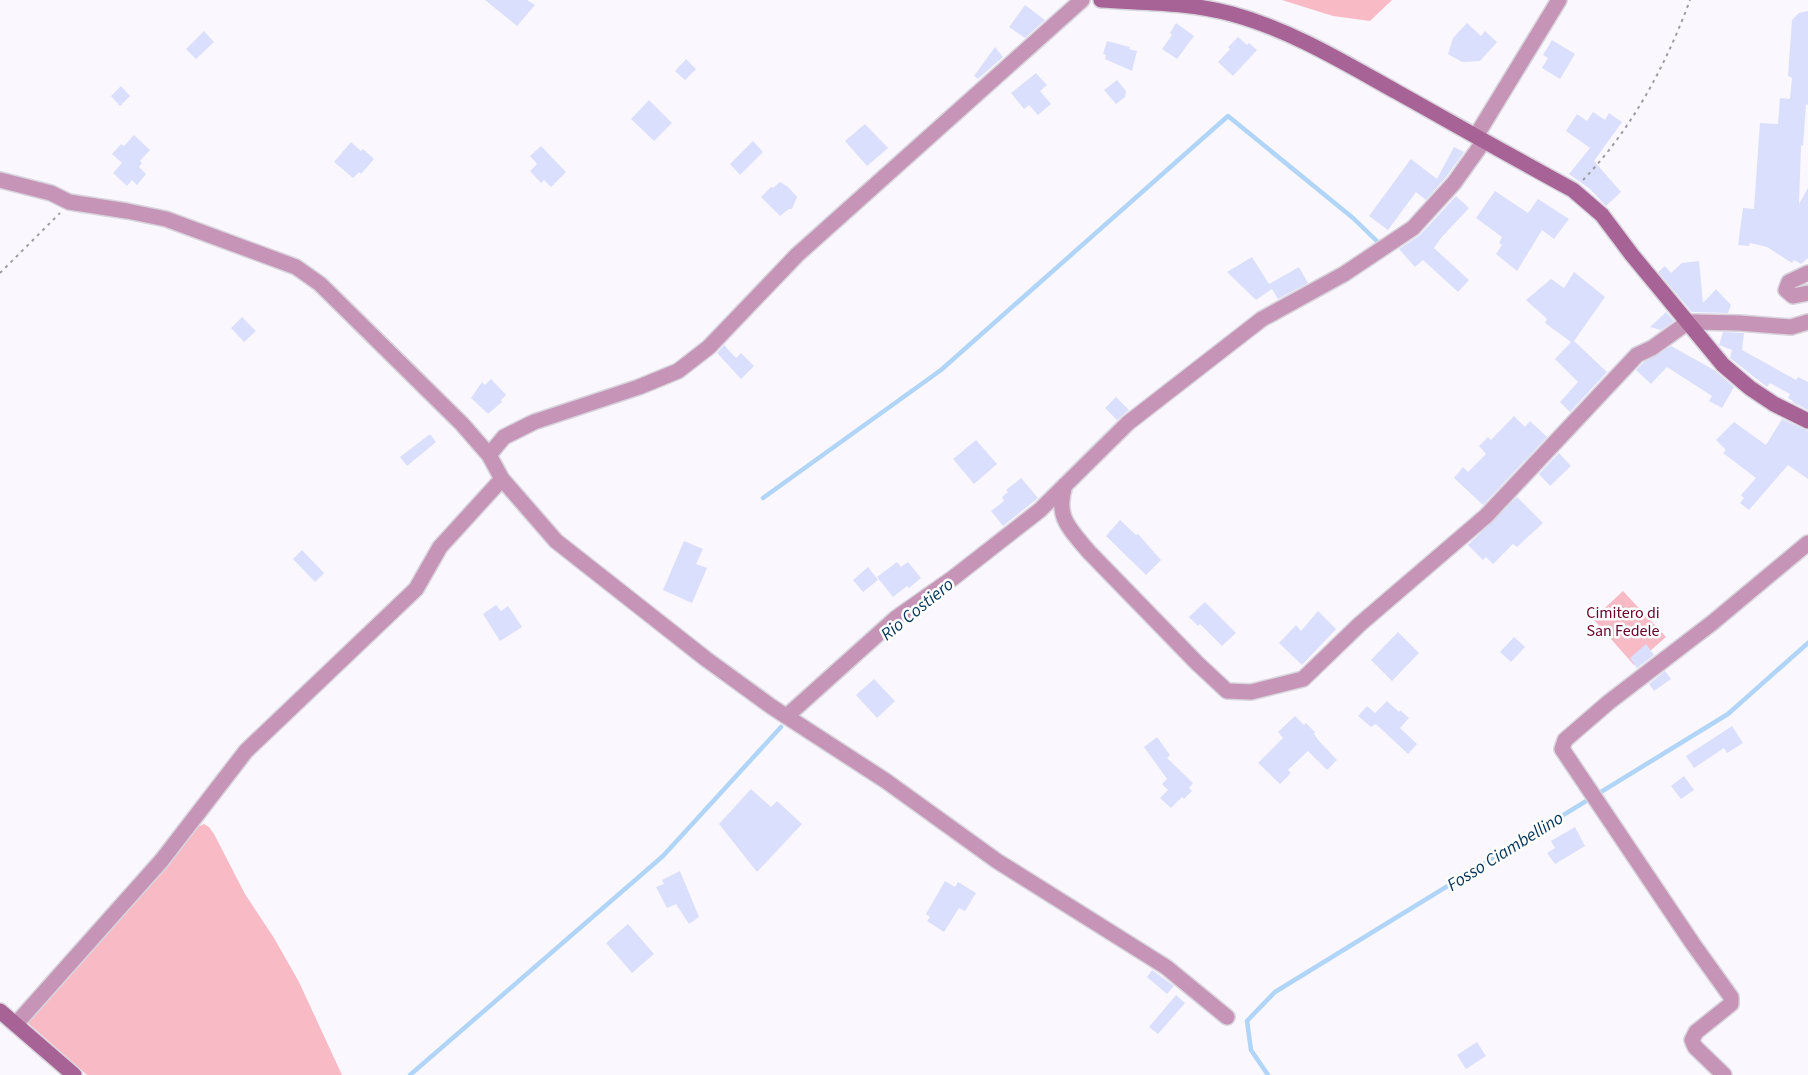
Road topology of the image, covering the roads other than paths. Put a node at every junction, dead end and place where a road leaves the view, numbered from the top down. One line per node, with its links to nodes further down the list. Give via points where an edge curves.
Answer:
1 (1082, 0): 11 (street, via 797,255 709,347 678,371 534,422 504,436)
2 (1101, 0): 4 (main road, via 1186,4 1261,24 1329,55)
3 (1559, 0): 4 (street)
4 (1480, 139): 9 (main road, via 1573,190 1602,216); 13 (street, via 1454,183 1413,228 1344,274 1262,319 1128,423)
5 (0, 180): 11 (street, via 51,193 69,202 166,219 296,267 377,337)
6 (1808, 273): 7 (street, via 1789,282 1786,290 1793,296)
7 (1808, 293)
8 (1808, 322): 9 (street, via 1791,327)
9 (1687, 323): 10 (main road, via 1723,365 1750,388); 13 (street, via 1637,355 1486,516 1360,624 1303,679 1251,692 1227,691 1074,534 1061,513)
10 (1808, 421)
11 (489, 455): 12 (street)
12 (502, 479): 15 (street, via 556,541 706,659); 18 (street, via 440,547 416,589 246,751 162,860)
13 (1065, 486): 15 (street, via 953,578 896,618)
14 (1808, 543): 20 (street, via 1609,702 1565,740 1562,749 1731,997 1731,1004 1696,1032 1692,1040)
15 (788, 716): 17 (street, via 997,861 1166,967)
16 (0, 1011): 18 (main road)
17 (1227, 1017)
18 (16, 1024): 19 (main road)
19 (74, 1075)
20 (1724, 1075)

